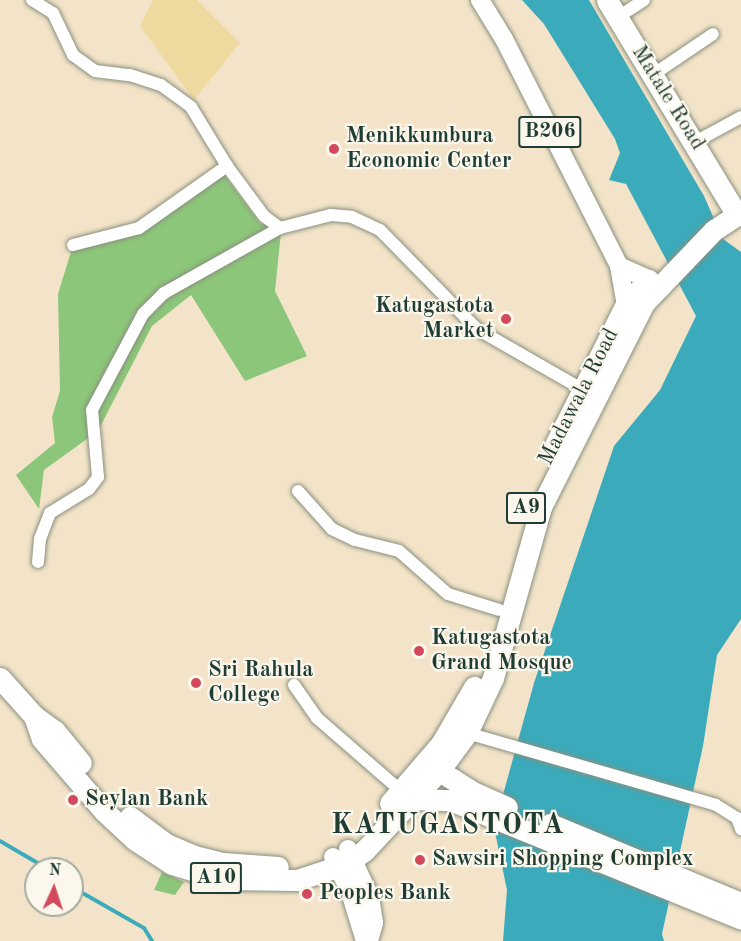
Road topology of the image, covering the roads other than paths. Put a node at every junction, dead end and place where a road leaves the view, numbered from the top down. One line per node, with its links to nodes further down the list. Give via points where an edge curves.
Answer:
1 (32, 0): 9 (street, via 53,13 73,55 95,71 130,75 161,85 191,107)
2 (480, 0): 13 (main road, B206, via 504,39)
3 (644, 0): 4 (street)
4 (612, 9): 6 (highway, Matale Road / A9)
5 (713, 34): 6 (street)
6 (654, 74): 8 (highway, Matale Road / A9)
7 (741, 117): 8 (street)
8 (695, 142): 10 (highway, Matale Road / A9)
9 (226, 166): 11 (street, via 264,216); 12 (street, via 139,228)
10 (732, 209): 14 (highway, Madawala Road / A9)
11 (280, 228): 16 (street, via 331,215 352,217 380,230 477,329); 18 (street, via 164,293 142,314 92,410 98,477 89,489 50,513 40,538)
12 (73, 245)
13 (618, 266): 14 (main road); 15 (main road, B206)
14 (662, 273): 15 (highway, Madawala Road / A9)
15 (635, 303): 16 (highway, Madawala Road / A9)
16 (589, 393): 19 (highway, Madawala Road / A9, via 531,496); 22 (highway, Madawala Road / A9, via 540,507 498,660)
17 (298, 491): 19 (street, via 332,529 355,540 399,551 448,594)
18 (38, 562)
19 (499, 610): 23 (highway, Madawala Road / A9, via 473,690)
20 (0, 678): 27 (highway, A10, via 34,716 55,731 131,818 176,850 208,861 246,866 284,867)
21 (294, 685): 25 (street, via 317,718)
22 (466, 733): 23 (highway, Madawala Road / A9); 24 (highway); 26 (street, via 716,805 737,818)
23 (429, 772): 24 (highway); 25 (highway)
24 (456, 793): 25 (highway); 28 (highway)
25 (407, 795): 27 (highway)
26 (741, 829)
27 (343, 858): 29 (main road, via 370,897 374,923)
28 (734, 908)
29 (367, 941)

